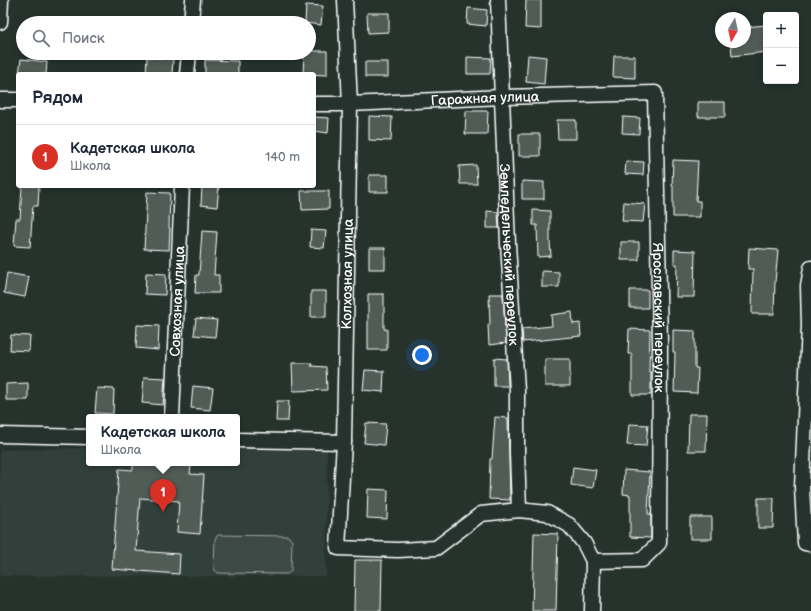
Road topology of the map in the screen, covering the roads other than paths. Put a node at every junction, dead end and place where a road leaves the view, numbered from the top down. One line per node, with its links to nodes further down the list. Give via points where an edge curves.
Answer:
1 (1, 0): 6 (street)
2 (193, 0): 5 (street)
3 (345, 0): 14 (street, Колхозная улица)
4 (498, 0): 10 (street, Земледельческий переулок)
5 (192, 16)
6 (0, 22)
7 (188, 60): 8 (street)
8 (187, 72)
9 (655, 93): 10 (street, Гаражная улица); 24 (street, Ярославский переулок, via 660,343 659,543 642,560)
10 (502, 97): 14 (street, Гаражная улица); 22 (street, Земледельческий переулок, via 517,390)
11 (0, 100): 12 (street)
12 (16, 100)
13 (316, 104): 14 (street, Гаражная улица)
14 (350, 104): 21 (street, Колхозная улица)
15 (182, 188): 17 (street, Совхозная улица)
16 (811, 268): 23 (street, via 808,286 809,325 802,487 805,543)
17 (172, 414)
18 (0, 435): 19 (street)
19 (86, 437)
20 (240, 440): 21 (street)
21 (344, 442): 22 (street, Колхозная улица, via 338,548 436,548 481,514)
22 (519, 510): 24 (street, via 547,513 569,525 584,543)
23 (811, 544)
24 (593, 561): 25 (street)
25 (592, 611)

